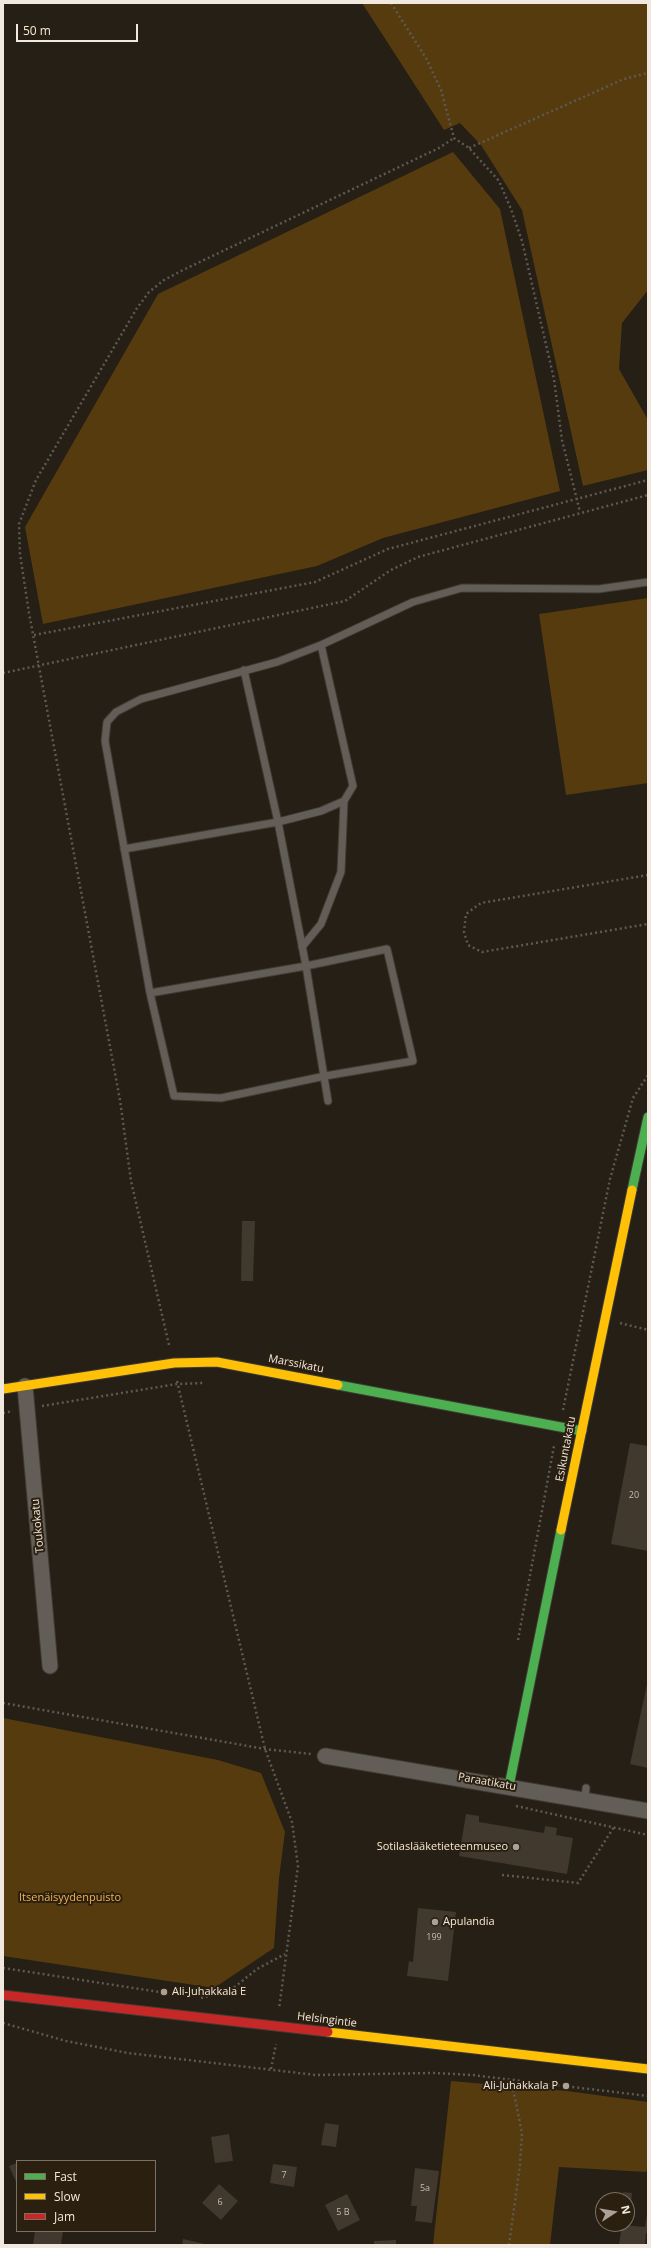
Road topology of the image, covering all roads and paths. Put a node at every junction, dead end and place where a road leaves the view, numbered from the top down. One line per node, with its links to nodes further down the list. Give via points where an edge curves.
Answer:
1 (390, 3): 3 (path, via 426,58 442,90 454,138)
2 (648, 73): 3 (path, via 624,79)
3 (469, 148): 6 (path, via 499,181 522,241 554,379 562,440)
4 (648, 480): 6 (path)
5 (648, 495): 7 (path)
6 (577, 500): 7 (path); 9 (path, via 388,549 315,582)
7 (580, 512): 12 (path, via 418,557 391,570 345,601)
8 (648, 582): 10 (lane, via 599,589 462,588 413,602)
9 (34, 635)
10 (321, 644): 11 (lane, via 277,662); 13 (lane, via 353,786)
11 (244, 670): 14 (lane); 15 (lane, via 141,699 116,712 107,722 105,741)
12 (3, 673)
13 (344, 801): 14 (lane); 18 (lane, via 341,872 321,924)
14 (278, 822): 15 (lane); 18 (lane)
15 (124, 849): 20 (lane)
16 (648, 875): 17 (path, via 481,903 466,914 464,932 468,945 482,952)
17 (648, 924)
18 (302, 946): 19 (lane)
19 (306, 966): 20 (lane); 22 (lane); 22 (lane, via 387,950 413,1061)
20 (150, 993): 22 (lane, via 174,1096 221,1098)
21 (648, 1075): 30 (path, via 633,1098 610,1179)
22 (325, 1076): 23 (lane)
23 (328, 1101)
24 (648, 1117): 31 (street, Esikuntakatu)
25 (208, 1382): 28 (path, via 177,1384)
26 (25, 1386): 27 (street, Marssikatu); 28 (street, Toukokatu); 30 (street, Marssikatu, via 174,1363 217,1362)
27 (3, 1389)
28 (28, 1409): 29 (path); 35 (street, Toukokatu)
29 (3, 1413)
30 (559, 1427): 31 (street, Marssikatu); 33 (path)
31 (582, 1431): 38 (street, Esikuntakatu)
32 (548, 1444): 33 (path)
33 (555, 1446): 34 (path)
34 (518, 1642)
35 (50, 1666)
36 (3, 1702): 37 (path, via 265,1749)
37 (325, 1756): 38 (street, Paraatikatu)
38 (509, 1786): 39 (street, Paraatikatu, via 586,1793)
39 (648, 1811)
40 (614, 1828): 41 (path, via 578,1883)
41 (502, 1875)
42 (286, 1954): 43 (path, via 257,1969 231,1990 201,1998)
43 (3, 1968)
44 (3, 1995): 48 (street, Helsingintie)
45 (3, 2023): 47 (path, via 66,2042 128,2053)
46 (276, 2042): 47 (path)
47 (271, 2069): 49 (path, via 316,2075 434,2074)
48 (648, 2069)
49 (511, 2079): 50 (path); 51 (path, via 522,2133)
50 (648, 2096)
51 (509, 2245)

